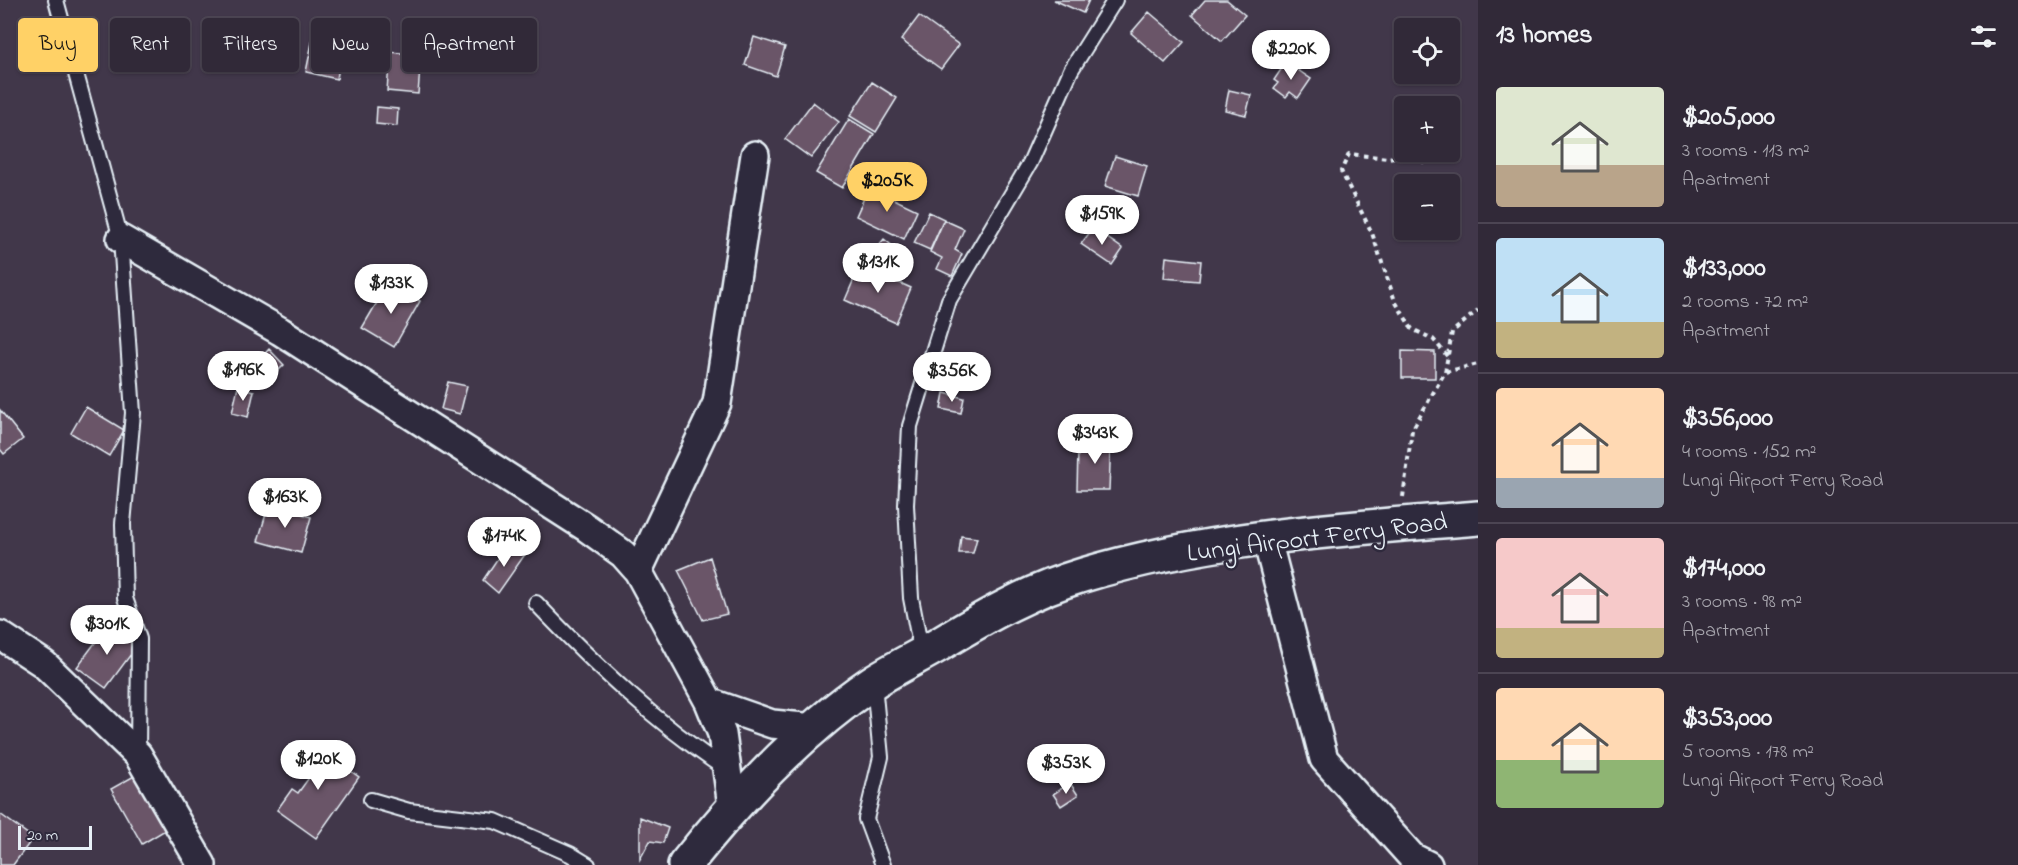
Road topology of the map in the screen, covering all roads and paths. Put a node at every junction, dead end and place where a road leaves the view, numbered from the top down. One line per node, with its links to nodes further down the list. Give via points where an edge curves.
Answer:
1 (56, 0): 5 (lane)
2 (1115, 0): 16 (lane, via 1071,70 1030,163 949,300 910,426 906,506 911,598)
3 (755, 155): 13 (street, via 717,403)
4 (1394, 157): 7 (path, via 1349,153 1341,171 1372,233 1395,301 1412,329 1433,339)
5 (121, 239): 13 (street, via 290,338 587,528 623,554); 20 (lane, via 133,413 123,524 125,598 139,639)
6 (1478, 310): 7 (path, via 1452,332)
7 (1448, 357): 9 (path)
8 (1478, 364): 9 (path)
9 (1445, 372): 11 (path, via 1412,430)
10 (1478, 518): 11 (main road, Lungi Airport Ferry Road)
11 (1398, 524): 12 (main road, Lungi Airport Ferry Road)
12 (1266, 536): 16 (main road, Lungi Airport Ferry Road, via 1166,553 1081,575 999,609); 28 (street, via 1324,759 1412,857)
13 (638, 571): 18 (street)
14 (536, 603): 21 (lane, via 584,654 679,738)
15 (0, 636): 20 (street, via 44,664)
16 (922, 655): 17 (main road, Lungi Airport Ferry Road)
17 (873, 682): 19 (main road, Lungi Airport Ferry Road); 27 (lane, via 881,757 866,819)
18 (709, 702): 19 (street, via 772,724); 21 (street, via 722,734)
19 (814, 728): 23 (main road, Lungi Airport Ferry Road)
20 (138, 756): 24 (street)
21 (727, 770): 23 (street)
22 (371, 800): 25 (lane, via 409,811 495,821)
23 (732, 806): 26 (main road, Lungi Airport Ferry Road)
24 (202, 865)
25 (588, 865)
26 (685, 865)
27 (883, 865)
28 (1428, 865)

